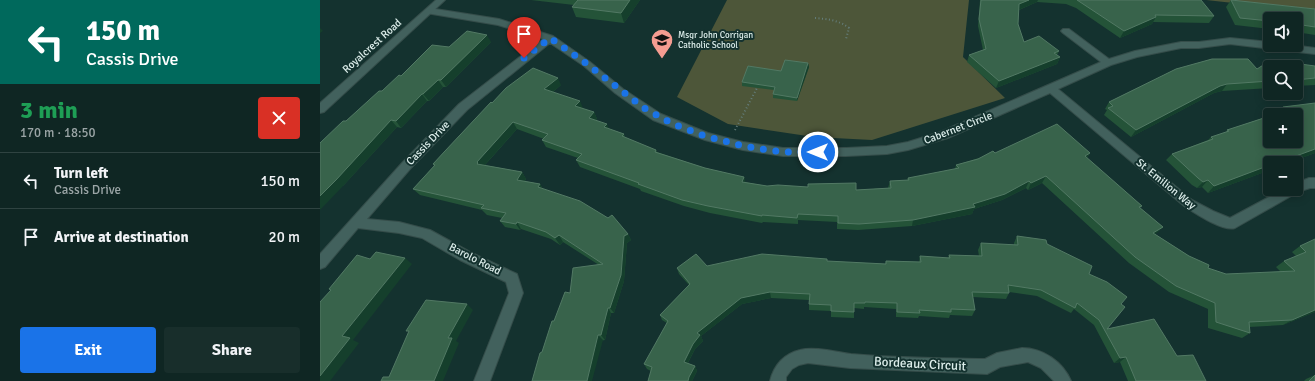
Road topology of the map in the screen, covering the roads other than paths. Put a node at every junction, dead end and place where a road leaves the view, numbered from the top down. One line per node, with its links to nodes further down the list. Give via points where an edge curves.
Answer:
1 (441, 0): 2 (street, Royalcrest Road)
2 (429, 11): 4 (street, Cabernet Circle, via 499,22); 10 (street, Royalcrest Road)
3 (1066, 31): 8 (street)
4 (550, 38): 9 (street, Cabernet Circle, via 657,117 705,136 743,146 782,152 887,150 944,135); 14 (street, Cassis Drive, via 463,107)
5 (1263, 44): 8 (street, Cabernet Circle, via 1230,41 1181,45 1135,54)
6 (1303, 49): 7 (street, Cabernet Circle)
7 (1315, 50)
8 (1108, 63): 9 (street, Cabernet Circle)
9 (1052, 89): 13 (street, St. Emilion Way, via 1188,203 1209,215 1231,224)
10 (320, 109)
11 (1315, 183): 12 (street, St. Emilion Way)
12 (1303, 185)
13 (1281, 196)
14 (355, 223): 15 (street, Cassis Drive); 16 (street, Barolo Road, via 405,228 425,234 512,278 516,293)
15 (320, 263)
16 (482, 381)
17 (778, 381): 18 (street, Bordeaux Circuit, via 779,372 789,362 805,356 836,357 850,361 987,367 998,359 1024,355 1038,358 1048,364 1058,372)
18 (1063, 381)

